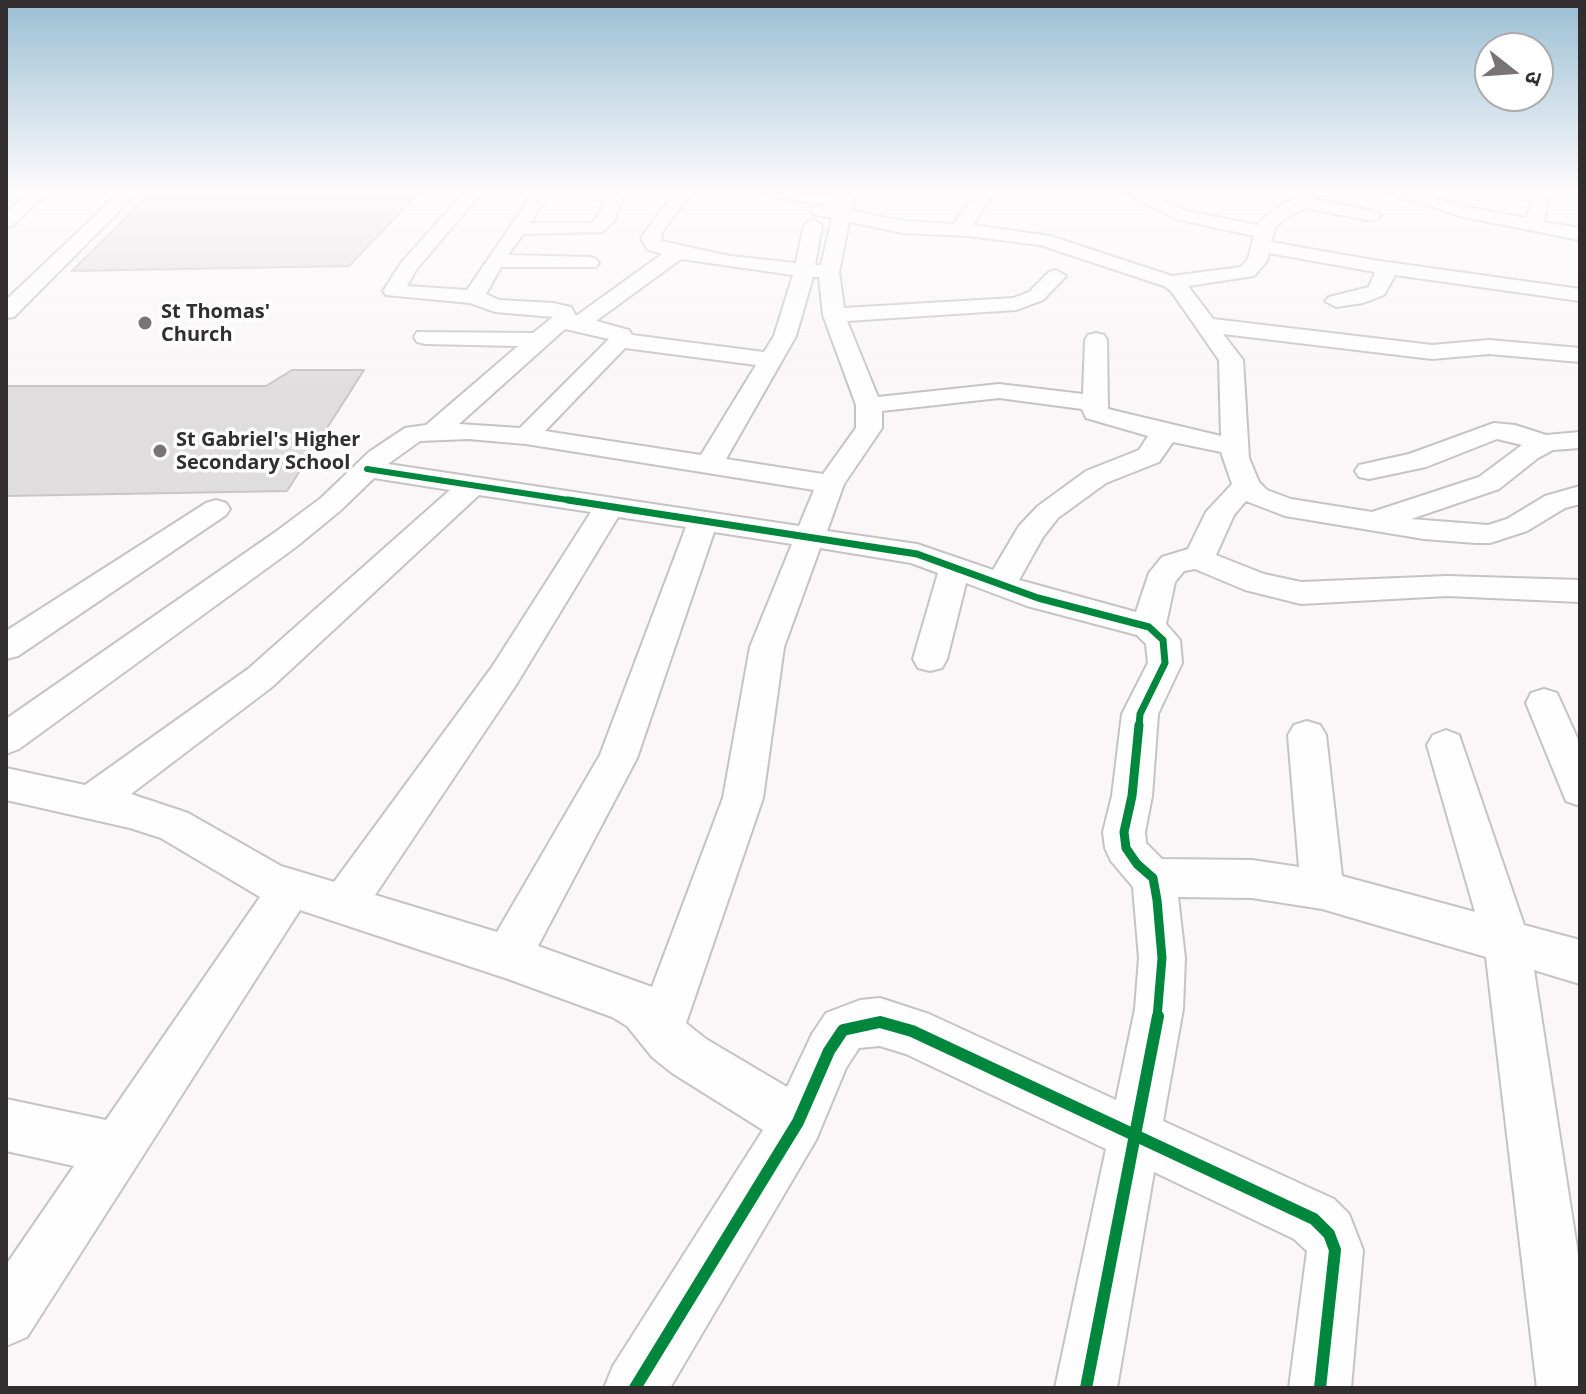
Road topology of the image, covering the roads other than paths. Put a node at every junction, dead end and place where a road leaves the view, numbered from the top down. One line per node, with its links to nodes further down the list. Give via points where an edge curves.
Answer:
1 (56, 257): 18 (street)
2 (419, 257): 21 (street, via 393,288 397,293)
3 (498, 257): 11 (street)
4 (671, 257): 25 (street)
5 (707, 257): 15 (street)
6 (817, 257): 15 (street)
7 (822, 257): 15 (street)
8 (1095, 257): 17 (street)
9 (1258, 257): 17 (street, via 1247,272)
10 (1339, 257): 14 (street)
11 (495, 261): 12 (street); 21 (street)
12 (559, 263): 13 (street); 19 (street)
13 (589, 263)
14 (1385, 268): 20 (street); 22 (street, via 1377,291)
15 (816, 272): 24 (street); 32 (street)
16 (1056, 276): 24 (street, via 1036,296 1016,304)
17 (1171, 282): 26 (street)
18 (16, 292): 23 (street)
19 (544, 294)
20 (1580, 295)
21 (474, 297): 25 (street, via 495,306 553,309)
22 (1336, 301)
23 (6, 312)
24 (834, 315): 34 (street)
25 (572, 322): 28 (street); 29 (street, via 616,332)
26 (1205, 325): 31 (street, via 1423,351 1489,347); 40 (street, via 1231,360)
27 (425, 337): 28 (street)
28 (536, 340): 35 (street)
29 (620, 340): 32 (street); 37 (street)
30 (1096, 340): 33 (street)
31 (1580, 355)
32 (771, 360): 41 (street)
33 (1093, 403): 34 (street, via 1006,392); 36 (street, via 1102,417)
34 (869, 405): 44 (street, via 869,428)
35 (434, 432): 37 (street); 42 (street, via 400,441)
36 (1163, 432): 40 (street); 55 (street, via 1149,456 1096,477 1048,512)
37 (526, 436): 41 (street)
38 (1580, 440): 39 (street)
39 (1544, 444): 43 (street, via 1494,431 1416,461); 50 (street, via 1489,483)
40 (1234, 451): 45 (street)
41 (710, 463): 44 (street)
42 (367, 469): 46 (street); 62 (street, via 285,540)
43 (1369, 471)
44 (830, 484): 52 (street)
45 (1246, 485): 50 (street, via 1257,496 1285,507); 53 (street, via 1221,512)
46 (472, 486): 49 (street); 66 (street, via 260,678)
47 (1580, 495): 50 (street, via 1490,534)
48 (216, 509): 58 (street)
49 (608, 509): 51 (street); 70 (street, via 504,676)
50 (1375, 521)
51 (703, 522): 52 (street); 72 (street, via 618,758)
52 (807, 537): 54 (street, via 917,554); 74 (street, via 767,647 743,798)
53 (1199, 559): 56 (street, via 1256,583 1301,593 1447,586); 57 (street, via 1183,559 1166,572)
54 (955, 566): 55 (street); 59 (street)
55 (1000, 585): 57 (street)
56 (1580, 591)
57 (1149, 627): 67 (street, via 1163,640 1165,663 1140,714 1124,832 1126,848)
58 (6, 647)
59 (930, 659)
60 (1559, 721): 65 (street)
61 (1307, 735): 69 (street)
62 (6, 739)
63 (1446, 745): 71 (street)
64 (6, 784): 66 (street)
65 (1580, 790)
66 (91, 802): 68 (street, via 174,825)
67 (1153, 878): 69 (street, via 1252,879); 77 (street, via 1161,920 1159,1009)
68 (290, 889): 70 (street); 78 (street)
69 (1322, 890): 71 (street)
70 (342, 906): 72 (street)
71 (1507, 943): 73 (street); 83 (street)
72 (508, 957): 74 (street, via 626,999 644,1009)
73 (1580, 962)
74 (660, 1029): 75 (street, via 689,1056)
75 (798, 1122): 77 (street, via 843,1030 880,1022 912,1031); 80 (street)
76 (6, 1125): 78 (street)
77 (1135, 1137): 81 (street); 82 (street, via 1295,1209 1329,1234 1334,1271)
78 (116, 1148): 79 (street)
79 (6, 1316)
80 (635, 1388)
81 (1086, 1388)
82 (1320, 1388)
83 (1568, 1388)

